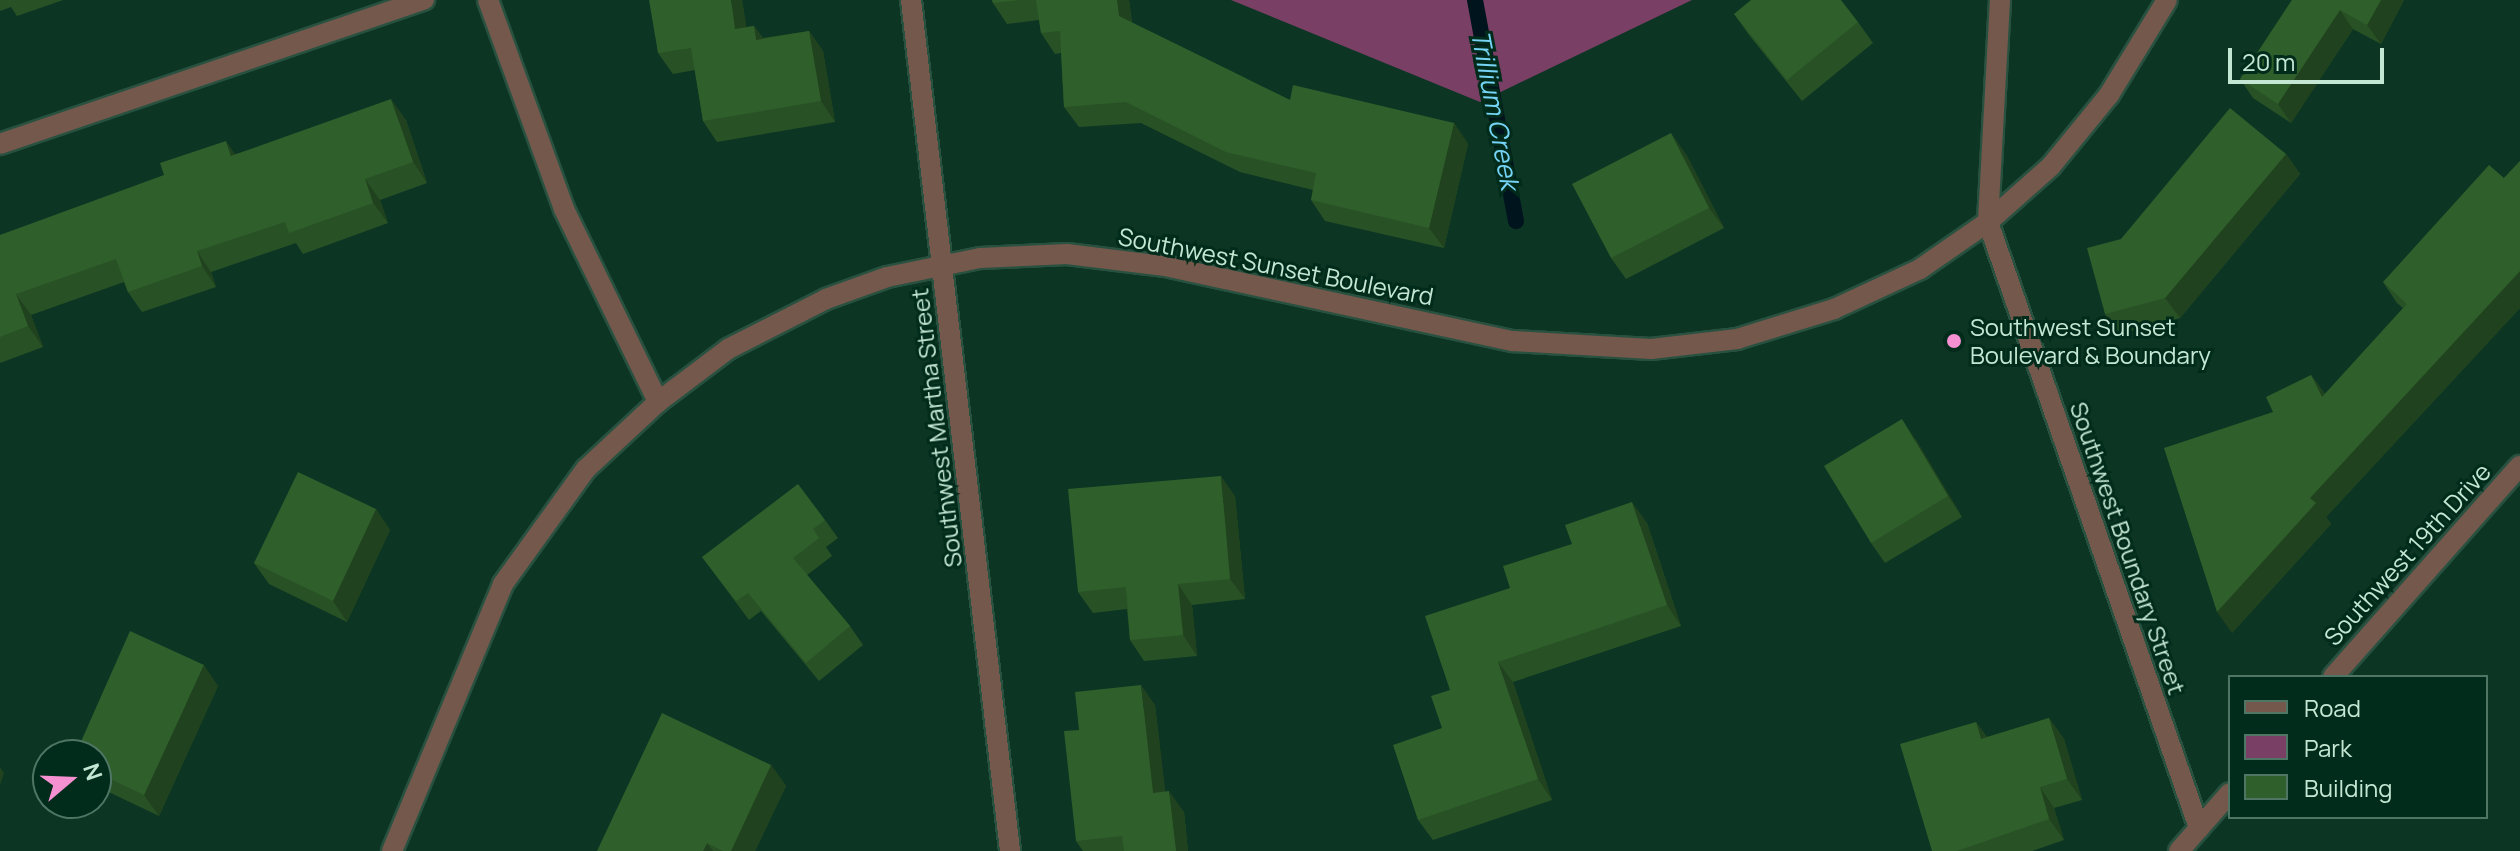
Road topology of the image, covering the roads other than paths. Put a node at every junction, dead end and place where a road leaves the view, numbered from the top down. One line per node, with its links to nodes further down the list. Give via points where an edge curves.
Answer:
1 (424, 0): 6 (street)
2 (488, 0): 9 (street, via 564,209)
3 (911, 0): 8 (street, Southwest Martha Street)
4 (2000, 0): 7 (street, Southwest Boundary Street)
5 (2167, 0): 7 (street, Southwest Sunset Boulevard, via 2109,95 2051,166)
6 (0, 144)
7 (1988, 222): 8 (street, Southwest Sunset Boulevard, via 1920,269 1834,309 1737,339 1651,349 1513,341 1165,266 1067,254 980,258); 13 (street, Southwest Boundary Street)
8 (942, 266): 9 (street, Southwest Sunset Boulevard, via 887,277 826,299 728,349); 15 (street, Southwest Martha Street)
9 (658, 402): 14 (street, Southwest Sunset Boulevard, via 586,469 503,584)
10 (2520, 466): 11 (street, Southwest 19th Drive)
11 (2335, 675)
12 (2228, 795): 13 (street)
13 (2199, 828): 16 (street)
14 (392, 851)
15 (1010, 851)
16 (2179, 851)

